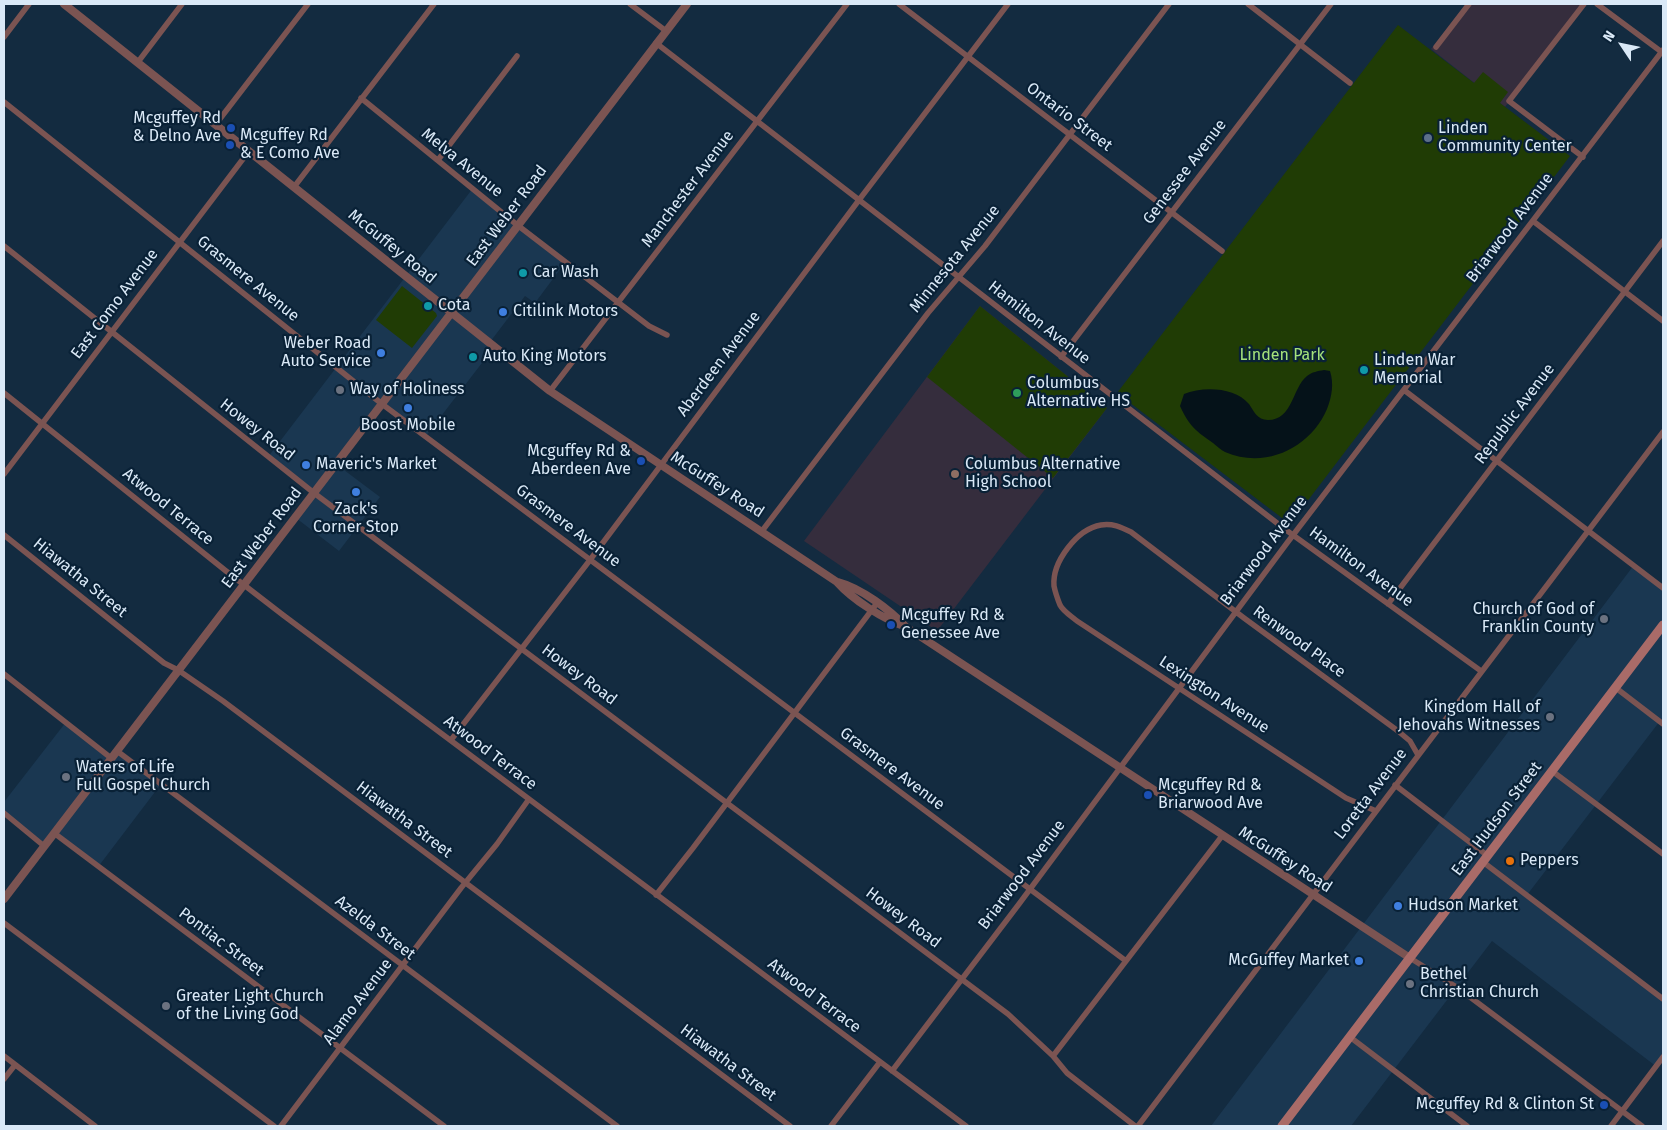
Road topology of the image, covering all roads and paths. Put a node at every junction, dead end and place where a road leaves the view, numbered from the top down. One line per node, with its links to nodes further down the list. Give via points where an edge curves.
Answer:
1 (29, 4): 18 (street)
2 (64, 4): 25 (street, McGuffey Road)
3 (182, 4): 25 (street)
4 (308, 4): 30 (street)
5 (434, 4): 27 (street)
6 (630, 4): 17 (street)
7 (687, 4): 17 (street, East Weber Road)
8 (847, 4): 29 (street, Manchester Avenue)
9 (899, 4): 24 (street, Ontario Street)
10 (1008, 4): 24 (street, Aberdeen Avenue)
11 (1169, 4): 31 (street, Minnesota Avenue)
12 (1248, 4): 20 (street)
13 (1331, 4): 20 (street, Genessee Avenue)
14 (1469, 4): 21 (street)
15 (1584, 4): 33 (street, via 1510,101)
16 (1597, 4): 22 (street)
17 (666, 31): 19 (street, East Weber Road)
18 (4, 37)
19 (656, 44): 29 (street, Hamilton Avenue); 39 (street, East Weber Road)
20 (1300, 44): 26 (street); 37 (street, Genessee Avenue)
21 (1436, 47)
22 (1663, 52): 33 (street, Briarwood Avenue)
23 (517, 56): 34 (street)
24 (968, 57): 31 (street, Ontario Street); 36 (street, Aberdeen Avenue)
25 (138, 62): 30 (street, McGuffey Road)
26 (1350, 83)
27 (361, 98): 34 (street, Melva Avenue); 35 (street)
28 (4, 102): 41 (street, Grasmere Avenue)
29 (757, 122): 36 (street, Hamilton Avenue); 46 (street, Manchester Avenue)
30 (216, 124): 32 (street, McGuffey Road)
31 (1070, 135): 37 (street, Ontario Street); 44 (street, Minnesota Avenue)
32 (249, 151): 35 (street, McGuffey Road); 41 (street, East Como Avenue)
33 (1583, 156): 38 (street, Briarwood Avenue)
34 (438, 160): 39 (street, Melva Avenue)
35 (294, 186): 47 (street, McGuffey Road)
36 (859, 200): 44 (street, Hamilton Avenue); 59 (street, Aberdeen Avenue)
37 (1171, 213): 43 (street, Ontario Street); 51 (street, Genessee Avenue)
38 (1533, 221): 45 (street); 52 (street, Briarwood Avenue)
39 (518, 225): 46 (street, Melva Avenue); 47 (street, East Weber Road)
40 (1663, 241): 45 (street, Republic Avenue)
41 (180, 242): 49 (street, East Como Avenue); 55 (street, Grasmere Avenue)
42 (4, 246): 49 (street, Howey Road)
43 (1222, 251)
44 (959, 278): 51 (street, Hamilton Avenue); 62 (street, Minnesota Avenue, via 923,319)
45 (1625, 292): 48 (street); 58 (street, Republic Avenue)
46 (619, 302): 50 (street, Melva Avenue, via 649,326); 53 (street, Manchester Avenue)
47 (451, 313): 53 (street, McGuffey Road); 55 (street, East Weber Road)
48 (1663, 321)
49 (111, 332): 56 (street, East Como Avenue); 61 (street, Howey Road)
50 (667, 335)
51 (1061, 357): 65 (street, Hamilton Avenue)
52 (1404, 390): 58 (street); 65 (street, Briarwood Avenue)
53 (550, 391): 59 (street, McGuffey Road)
54 (4, 393): 56 (street, Atwood Terrace)
55 (382, 404): 61 (street, East Weber Road); 66 (street, Grasmere Avenue)
56 (42, 423): 60 (street, East Como Avenue); 67 (street, Atwood Terrace)
57 (1663, 432): 63 (street, Loretta Avenue)
58 (1496, 462): 63 (street); 70 (street, Republic Avenue)
59 (661, 465): 62 (street, McGuffey Road); 66 (street, Aberdeen Avenue)
60 (4, 474)
61 (314, 493): 67 (street, East Weber Road); 74 (street, Howey Road)
62 (762, 531): 71 (street, McGuffey Road, via 844,590)
63 (1588, 531): 69 (street); 76 (street, Loretta Avenue)
64 (4, 534): 75 (street, Hiawatha Street, via 164,663)
65 (1293, 535): 70 (street, Hamilton Avenue); 72 (street, Briarwood Avenue)
66 (590, 560): 74 (street, Aberdeen Avenue); 80 (street, Grasmere Avenue)
67 (244, 584): 75 (street, East Weber Road); 82 (street, Atwood Terrace)
68 (1054, 586): 72 (street, Renwood Place, via 1057,567 1076,538 1091,528 1111,525 1130,532); 78 (street, Lexington Avenue, via 1060,606 1076,621)
69 (1663, 588)
70 (1388, 604): 76 (street, Hamilton Avenue)
71 (875, 606): 80 (street); 86 (street, McGuffey Road, via 891,622 906,627)
72 (1236, 612): 78 (street, Briarwood Avenue); 84 (street, Renwood Place, via 1398,730)
73 (1663, 625): 79 (main road, East Hudson Street)
74 (522, 650): 82 (street, Aberdeen Avenue); 90 (street, Howey Road)
75 (178, 670): 83 (street, East Weber Road); 98 (street, Hiawatha Street)
76 (1482, 671): 84 (street, Loretta Avenue)
77 (4, 674): 85 (street)
78 (1180, 688): 86 (street, Briarwood Avenue); 91 (street, Lexington Avenue, via 1346,798)
79 (1616, 688): 81 (street); 87 (main road, East Hudson Street)
80 (794, 713): 90 (street); 99 (street, Grasmere Avenue)
81 (1663, 724)
82 (451, 740): 89 (street, Atwood Terrace)
83 (117, 751): 85 (street, East Weber Road); 106 (street, Azelda Street)
84 (1418, 755): 88 (street, Loretta Avenue)
85 (111, 758): 93 (street, East Weber Road)
86 (1120, 768): 94 (street, McGuffey Road); 99 (street, Briarwood Avenue)
87 (1552, 771): 96 (street); 97 (main road, East Hudson Street)
88 (1395, 785): 91 (street, Loretta Avenue); 97 (street)
89 (529, 799): 98 (street, Alamo Avenue); 100 (street, Atwood Terrace)
90 (727, 803): 100 (street); 107 (street, Howey Road)
91 (1376, 811): 101 (street, Loretta Avenue)
92 (4, 813): 95 (street)
93 (54, 833): 95 (street, East Weber Road); 110 (street, Pontiac Street)
94 (1222, 836): 101 (street, McGuffey Road); 105 (street)
95 (44, 846): 102 (street, East Weber Road)
96 (1663, 854)
97 (1485, 859): 104 (main road, East Hudson Street); 108 (street)
98 (465, 883): 106 (street, Alamo Avenue); 125 (street, Hiawatha Street)
99 (1029, 890): 105 (street, Grasmere Avenue); 107 (street, Briarwood Avenue)
100 (656, 895): 114 (street, Atwood Terrace)
101 (1312, 895): 104 (street, McGuffey Road); 128 (street, Loretta Avenue)
102 (4, 899)
103 (4, 923): 121 (street)
104 (1410, 958): 109 (main road, East Hudson Street); 118 (street, McGuffey Road, via 1458,988)
105 (1126, 961): 112 (street)
106 (402, 966): 110 (street, Alamo Avenue); 124 (street, Azelda Street)
107 (961, 979): 112 (street, Howey Road, via 1008,1014); 116 (street, Briarwood Avenue)
108 (1663, 999)
109 (1350, 1037): 119 (main road, East Hudson Street); 129 (street)
110 (340, 1048): 122 (street, Alamo Avenue); 123 (street, Pontiac Street)
111 (4, 1056): 115 (street)
112 (1053, 1056): 128 (street, Howey Road, via 1067,1073)
113 (1663, 1058): 118 (street)
114 (880, 1062): 116 (street, Atwood Terrace); 126 (street)
115 (15, 1065): 117 (street); 120 (street)
116 (892, 1071): 127 (street, Atwood Terrace)
117 (4, 1079)
118 (1622, 1111): 130 (street); 131 (street, McGuffey Road)
119 (1287, 1125)
120 (96, 1126)
121 (274, 1126)
122 (281, 1126)
123 (444, 1126)
124 (617, 1126)
125 (790, 1126)
126 (831, 1126)
127 (966, 1126)
128 (1137, 1126)
129 (1468, 1126)
130 (1611, 1126)
131 (1642, 1126)

